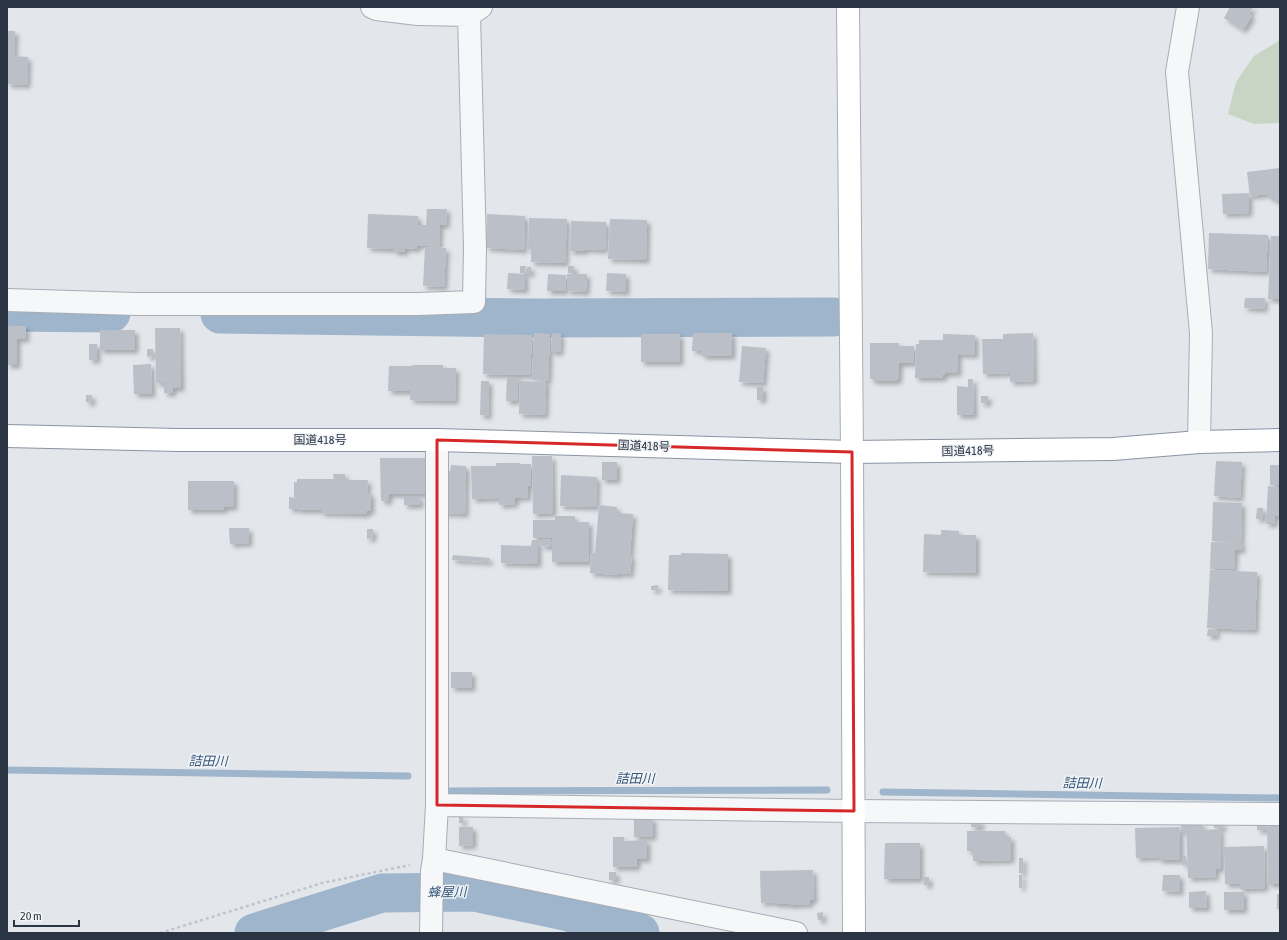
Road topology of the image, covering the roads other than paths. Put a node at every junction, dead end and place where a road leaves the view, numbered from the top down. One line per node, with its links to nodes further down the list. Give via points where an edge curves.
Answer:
1 (372, 7): 4 (street, via 418,14)
2 (848, 7): 10 (main road)
3 (1188, 7): 9 (street, via 1177,72 1201,333)
4 (475, 11): 5 (street, via 474,302 144,304)
5 (7, 300)
6 (7, 436): 7 (main road, 国道418号, via 178,440)
7 (437, 440): 10 (main road, 国道418号); 11 (street)
8 (1280, 440): 9 (main road, 国道418号)
9 (1199, 442): 10 (main road, 国道418号, via 1113,449)
10 (852, 452): 12 (main road)
11 (437, 805): 12 (street); 14 (street)
12 (854, 811): 13 (street); 17 (main road)
13 (1280, 814)
14 (433, 865): 15 (street); 16 (street)
15 (431, 931)
16 (796, 933)
17 (854, 933)

